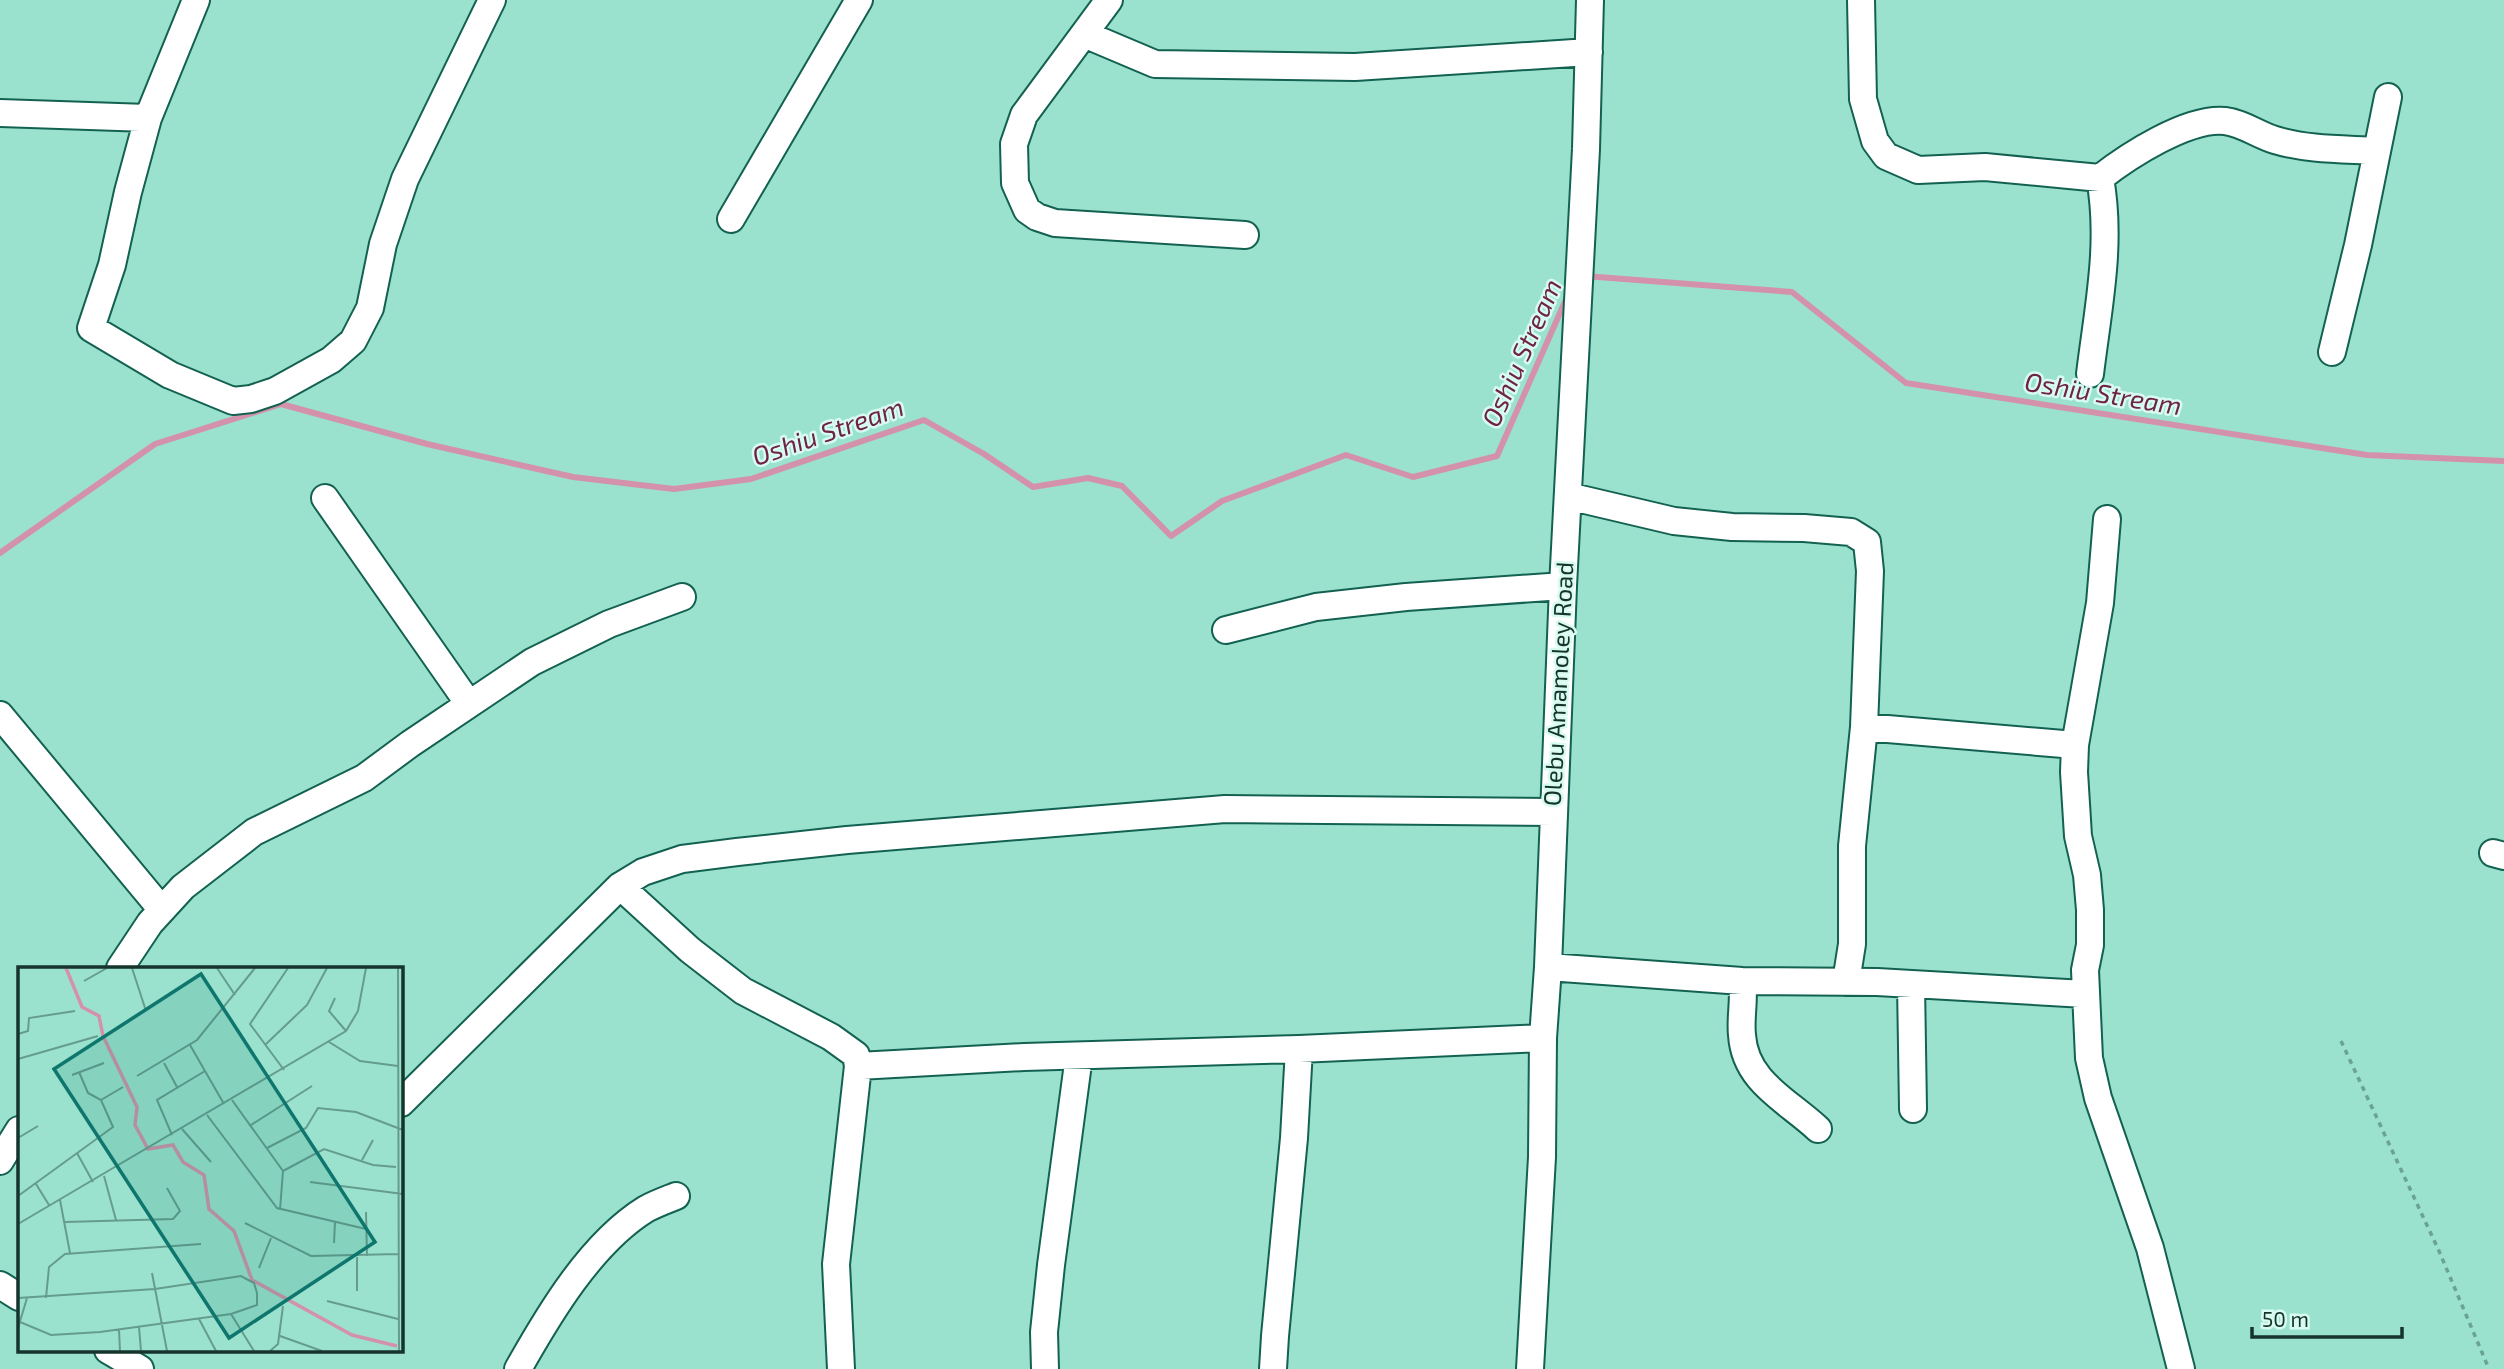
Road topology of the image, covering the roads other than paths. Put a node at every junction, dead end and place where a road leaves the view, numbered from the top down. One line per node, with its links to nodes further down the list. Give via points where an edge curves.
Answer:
1 (196, 0): 11 (street)
2 (492, 0): 11 (street, via 405,179 383,244 370,308 353,341 331,360 275,391 233,401 170,375 91,328 112,265)
3 (859, 0): 14 (street)
4 (1109, 0): 7 (street)
5 (1590, 0): 8 (street, Olebu Amamoley Road)
6 (1861, 0): 13 (street, via 1863,99 1875,141 1886,156 1918,170 1985,167)
7 (1084, 34): 8 (street, via 1154,64 1355,67); 15 (street, via 1024,115 1014,144 1015,183 1027,210 1055,223)
8 (1589, 52): 18 (street, Olebu Amamoley Road)
9 (2388, 97): 12 (street)
10 (0, 113): 11 (street)
11 (148, 118)
12 (2377, 151): 13 (street, via 2319,148 2275,140 2239,124 2206,122 2166,136); 16 (street)
13 (2100, 178): 17 (street, via 2106,243)
14 (731, 219)
15 (1245, 234)
16 (2332, 352)
17 (2090, 374)
18 (1568, 496): 21 (street, Olebu Amamoley Road); 26 (street, via 1674,521 1851,532 1867,542)
19 (325, 498): 24 (street)
20 (2107, 519): 27 (street, via 2100,603)
21 (1563, 586): 23 (street, via 1316,607); 28 (street, Olebu Amamoley Road)
22 (682, 597): 24 (street, via 609,624 531,662)
23 (1226, 630)
24 (469, 704): 30 (street, via 364,778 254,832)
25 (0, 715): 30 (street)
26 (1864, 727): 27 (street); 34 (street, via 1854,818 1852,944)
27 (2075, 745): 36 (street, via 2078,836 2090,911)
28 (1553, 812): 29 (street, via 1225,809 737,852 682,859 643,872); 32 (street, Olebu Amamoley Road)
29 (620, 886): 40 (street, via 743,991 852,1050); 41 (street)
30 (162, 909): 31 (street)
31 (121, 967)
32 (1548, 967): 33 (street); 37 (street, Olebu Amamoley Road)
33 (1742, 981): 34 (street); 43 (street, via 1746,1059 1774,1093)
34 (1846, 982): 35 (street)
35 (1911, 984): 36 (street); 42 (street)
36 (2085, 994): 54 (street, via 2089,1058 2098,1098 2150,1248)
37 (1543, 1038): 38 (street); 53 (street, Olebu Amamoley Road, via 1542,1157)
38 (1299, 1049): 39 (street); 52 (street)
39 (1079, 1056): 40 (street); 51 (street, via 1051,1265)
40 (858, 1066): 50 (street, via 836,1264)
41 (402, 1102)
42 (1913, 1109)
43 (1818, 1129)
44 (18, 1132): 45 (street)
45 (0, 1161)
46 (676, 1196): 49 (street, via 647,1209 620,1229 576,1276)
47 (0, 1285): 48 (street)
48 (18, 1296)
49 (519, 1369)
50 (841, 1369)
51 (1045, 1369)
52 (1273, 1369)
53 (1530, 1369)
54 (2181, 1369)

